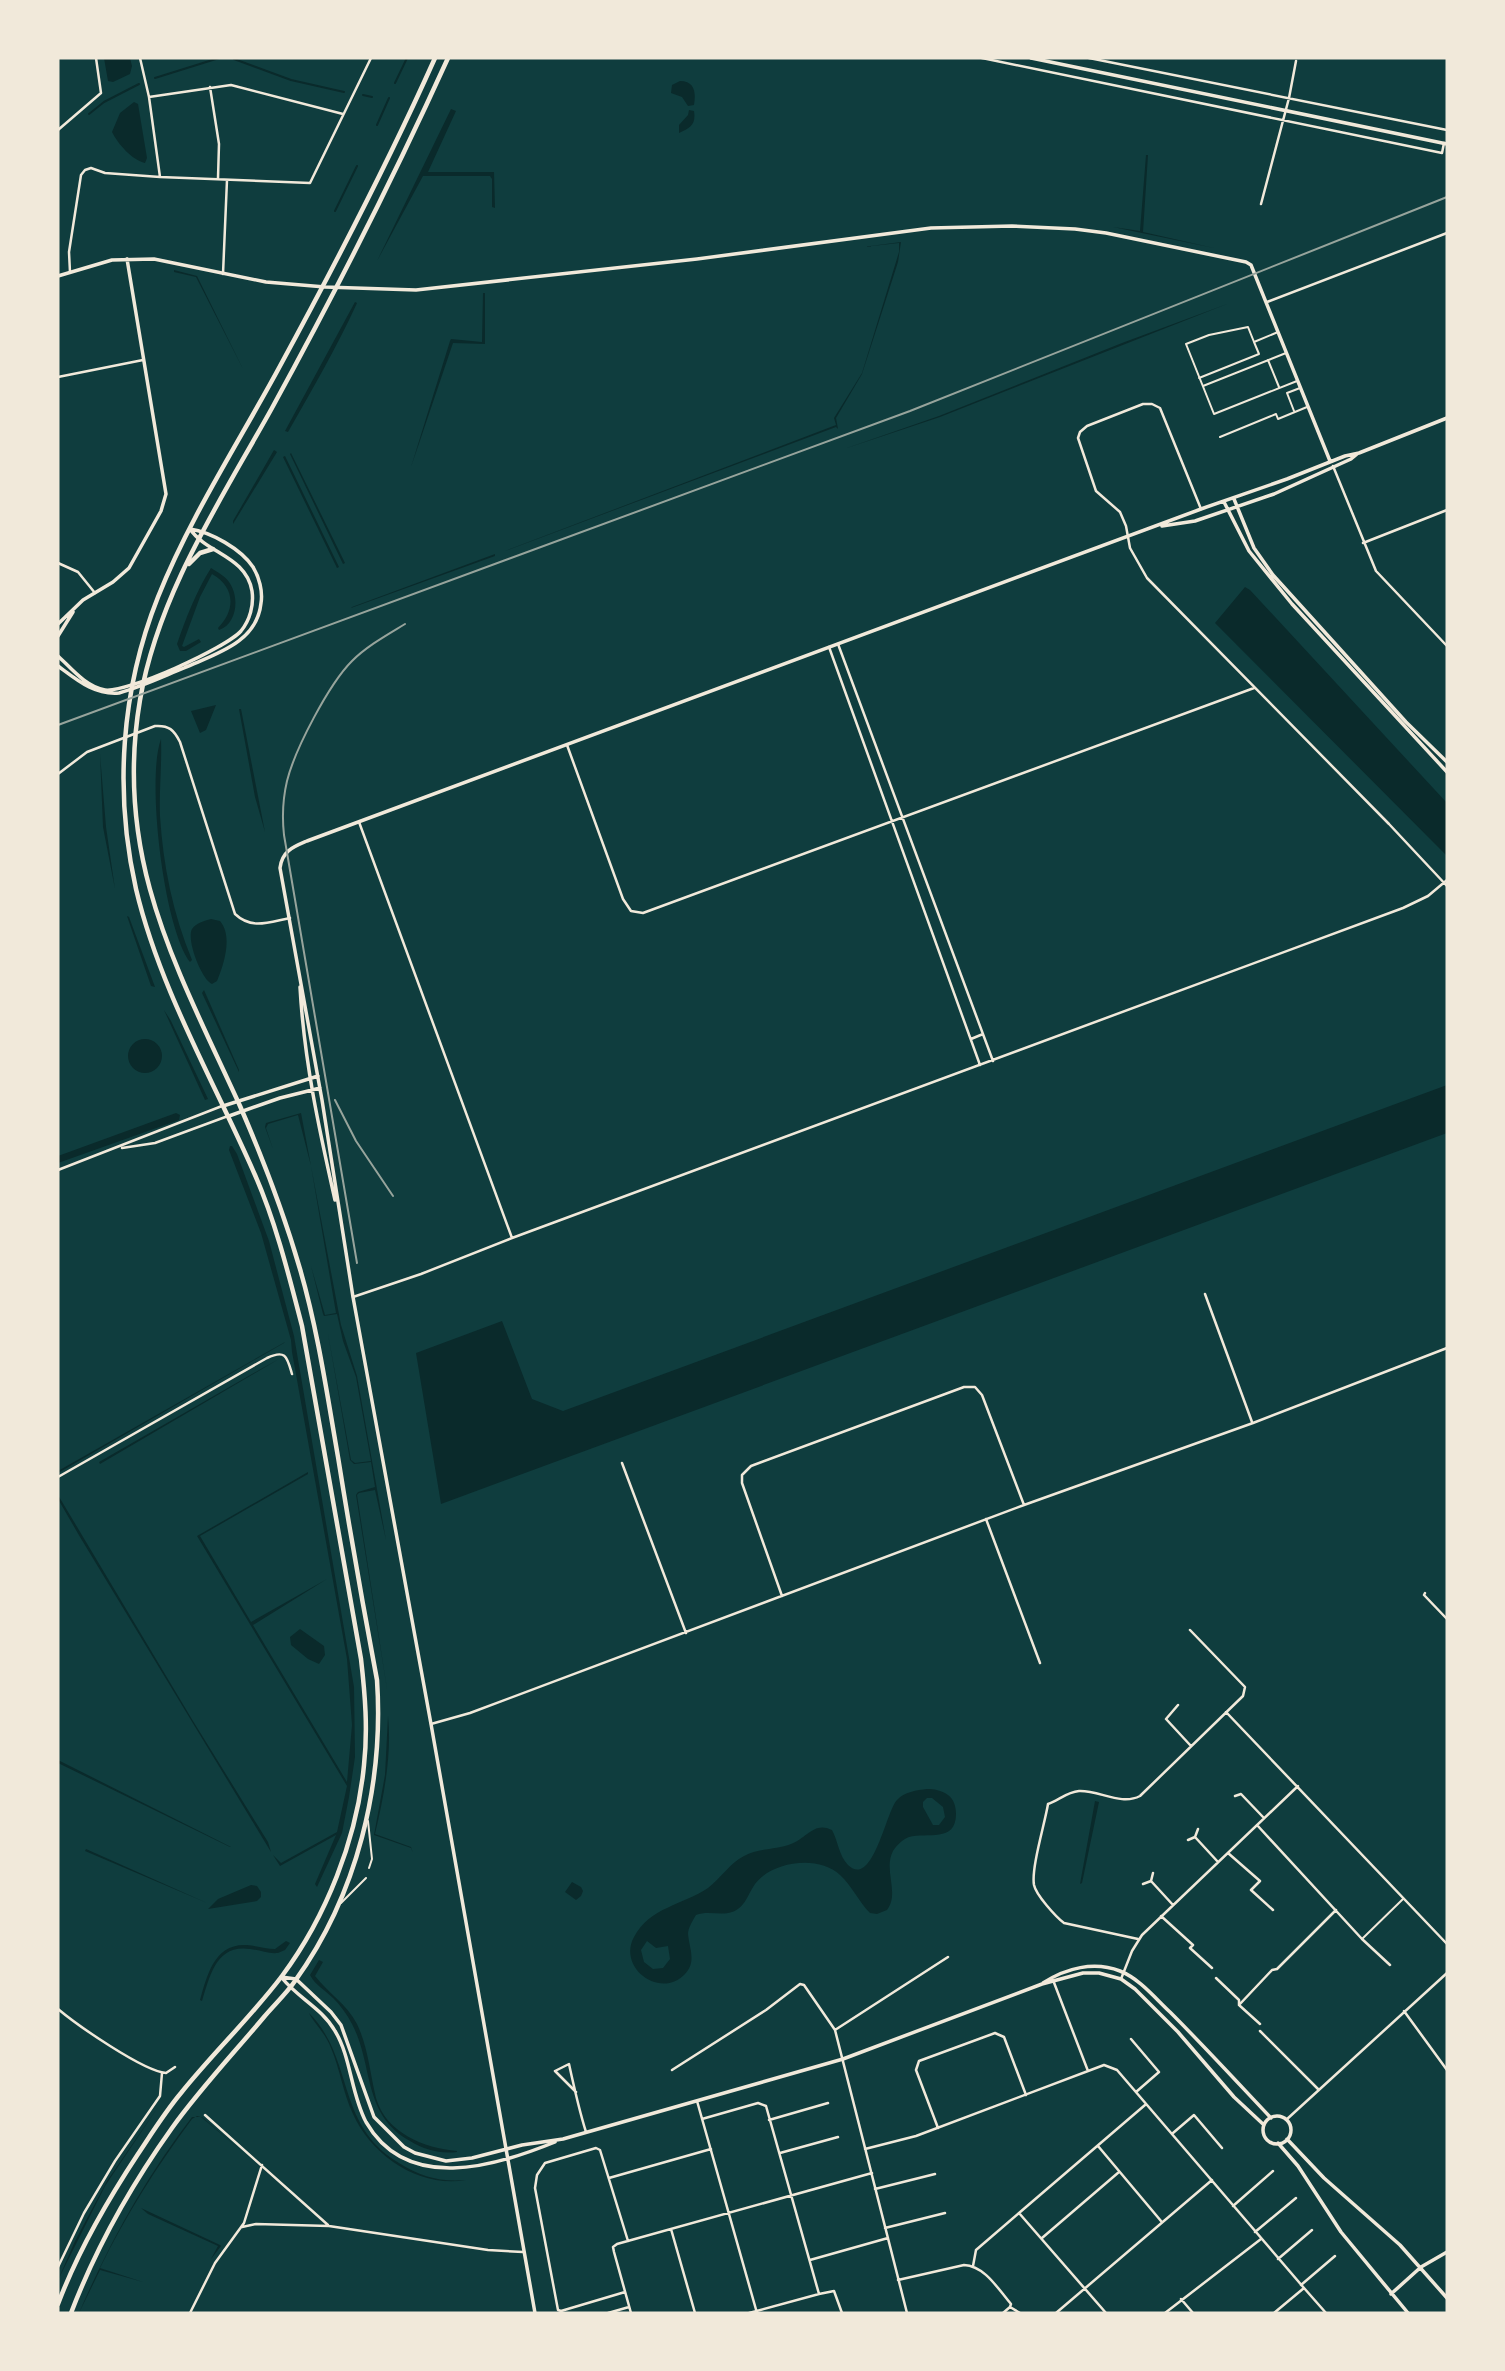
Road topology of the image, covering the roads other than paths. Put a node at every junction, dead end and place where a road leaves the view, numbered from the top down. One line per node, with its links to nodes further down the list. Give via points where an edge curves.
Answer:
1 (96, 58): 16 (street, via 101,93)
2 (141, 58): 11 (street)
3 (371, 58): 14 (street)
4 (435, 58): 52 (main road, via 329,276)
5 (448, 58): 53 (main road, via 343,276)
6 (982, 58): 15 (street)
7 (1031, 58): 13 (street)
8 (1089, 58): 12 (street)
9 (1296, 61): 12 (street)
10 (211, 88): 11 (street); 14 (street, via 235,86); 20 (street, via 219,145)
11 (149, 97): 19 (street)
12 (1289, 99): 13 (street); 17 (street)
13 (1286, 110): 15 (street); 18 (street)
14 (343, 114): 21 (street, via 310,183)
15 (1283, 121): 18 (street, via 1442,153); 22 (street)
16 (58, 130)
17 (1447, 130)
18 (1446, 143)
19 (160, 177): 20 (street); 25 (street, via 85,170 69,252)
20 (218, 179): 21 (street)
21 (227, 180): 26 (street)
22 (1261, 204)
23 (1447, 233): 28 (street)
24 (127, 259): 25 (street); 26 (street, via 154,259); 32 (street)
25 (70, 272): 27 (street)
26 (223, 274): 28 (street, via 325,287 416,290 930,228 1044,226 1106,233 1246,262)
27 (58, 276)
28 (1266, 302): 29 (street)
29 (1279, 332): 30 (lane); 31 (street)
30 (1254, 342): 35 (lane, via 1259,354); 35 (lane, via 1248,327 1186,344)
31 (1287, 353): 33 (lane); 36 (street)
32 (143, 360): 34 (street); 60 (street, via 166,483 164,503 129,568)
33 (1268, 360): 37 (lane); 38 (lane)
34 (58, 377)
35 (1199, 378): 37 (lane)
36 (1298, 381): 38 (lane); 39 (street)
37 (1203, 386): 38 (lane, via 1214,414)
38 (1280, 388)
39 (1301, 388): 40 (street); 41 (lane, via 1287,393)
40 (1308, 406): 41 (lane); 44 (street)
41 (1295, 412): 43 (lane, via 1278,419 1276,414)
42 (1447, 418): 44 (street)
43 (1220, 437)
44 (1331, 464): 45 (street); 47 (street, via 1280,492); 56 (street)
45 (1234, 499): 46 (street); 47 (street)
46 (1224, 502): 48 (street); 49 (street)
47 (1236, 506): 49 (street); 73 (street, via 1254,548 1273,575)
48 (1202, 509): 51 (street); 54 (street, via 1160,408 1152,404 1132,408 1087,426 1078,438 1096,491 1119,512)
49 (1227, 510): 51 (street, via 1195,521); 74 (street, via 1249,551 1292,604)
50 (1447, 510): 56 (street)
51 (1156, 526): 54 (street)
52 (190, 529): 53 (street); 55 (street); 93 (main road, via 158,597 135,667 124,744 124,814 150,935)
53 (202, 531): 55 (main road); 68 (street, via 243,556 259,580 259,615 243,638 119,693 96,691)
54 (1127, 539): 64 (street); 69 (street, via 1147,578)
55 (198, 540): 57 (street); 59 (main road)
56 (1363, 543): 65 (street, via 1379,576)
57 (213, 549): 59 (main road, via 200,553); 67 (street, via 237,564 253,593 248,621 230,640 118,690 89,684)
58 (58, 563): 60 (street, via 78,572)
59 (186, 567): 92 (main road, via 161,624 140,701 136,823 150,894 177,972)
60 (95, 593): 61 (street)
61 (74, 610): 62 (street); 63 (street)
62 (58, 624)
63 (58, 636)
64 (838, 644): 66 (street); 70 (street)
65 (1447, 646)
66 (829, 647): 71 (street); 72 (street)
67 (58, 656)
68 (58, 666)
69 (1254, 688): 78 (street); 81 (street)
70 (872, 737): 71 (street); 76 (street)
71 (862, 742): 77 (street)
72 (567, 745): 79 (street, via 623,899 636,913); 80 (street)
73 (1447, 762)
74 (1447, 772)
75 (58, 774): 82 (street, via 87,752 156,726 169,728 180,742 235,914 254,925)
76 (889, 782): 77 (street); 78 (street)
77 (878, 787): 79 (street)
78 (902, 818): 79 (street); 84 (street)
79 (891, 821): 85 (street)
80 (359, 822): 82 (street, via 286,852 280,868); 99 (street)
81 (1446, 883): 86 (street, via 1403,908)
82 (290, 918): 83 (street)
83 (299, 975): 88 (street); 89 (street)
84 (983, 1034): 85 (street); 86 (street)
85 (971, 1039): 87 (street)
86 (993, 1061): 87 (street)
87 (980, 1066): 99 (street)
88 (318, 1076): 89 (street); 90 (street)
89 (309, 1078): 91 (street); 92 (street)
90 (320, 1088): 91 (street); 98 (street)
91 (311, 1090): 94 (street); 98 (street)
92 (237, 1101): 93 (street); 94 (main road)
93 (222, 1106): 95 (main road); 96 (street)
94 (242, 1111): 95 (street); 125 (main road, via 294,1249 320,1349 377,1680 377,1759)
95 (228, 1116): 96 (street, via 155,1143); 152 (main road, via 267,1208 302,1326 366,1699 364,1766 344,1856 307,1936)
96 (115, 1149): 97 (street)
97 (58, 1170)
98 (342, 1233): 101 (street)
99 (512, 1238): 101 (street)
100 (1205, 1294): 104 (street)
101 (353, 1297): 119 (street)
102 (1447, 1348): 104 (street)
103 (292, 1374): 108 (street, via 289,1362 278,1353)
104 (1252, 1423): 105 (street)
105 (1163, 1455): 106 (lane); 109 (street)
106 (1165, 1460)
107 (622, 1463): 115 (street)
108 (58, 1477)
109 (1024, 1504): 110 (street); 112 (street, via 975,1387 964,1387 751,1466 744,1470 742,1483)
110 (986, 1519): 112 (street); 116 (street)
111 (1425, 1593): 113 (street)
112 (782, 1596): 115 (street)
113 (1447, 1619)
114 (1190, 1630): 118 (street, via 1245,1687)
115 (686, 1633): 119 (street)
116 (1040, 1663)
117 (1178, 1705): 120 (street, via 1166,1719)
118 (1226, 1712): 120 (street); 121 (street)
119 (431, 1724): 194 (street)
120 (1191, 1746): 144 (street, via 1133,1800 1083,1791 1048,1804 1034,1873 1036,1891 1064,1923)
121 (1298, 1786): 126 (street); 138 (street)
122 (1242, 1788): 123 (street)
123 (1241, 1794): 124 (street); 126 (street)
124 (1235, 1796)
125 (368, 1817): 133 (lane); 140 (main road)
126 (1264, 1818): 127 (street)
127 (1257, 1825): 131 (street); 142 (street)
128 (1198, 1829): 129 (street)
129 (1195, 1837): 130 (street); 132 (street)
130 (1188, 1840)
131 (1228, 1853): 132 (street); 141 (street, via 1259,1881 1251,1890)
132 (1218, 1862): 139 (street)
133 (369, 1868)
134 (1153, 1873): 136 (street)
135 (366, 1878): 140 (lane)
136 (1151, 1881): 137 (street); 139 (street)
137 (1143, 1884)
138 (1404, 1898): 145 (lane); 146 (street)
139 (1173, 1905): 143 (street)
140 (338, 1906): 154 (main road)
141 (1273, 1910)
142 (1336, 1910): 145 (street); 158 (street)
143 (1161, 1916): 144 (street); 149 (street)
144 (1138, 1939): 150 (street)
145 (1362, 1939): 148 (street)
146 (1447, 1944)
147 (948, 1956): 162 (street)
148 (1390, 1965)
149 (1212, 1968)
150 (1124, 1972): 155 (street, via 1085,1966); 156 (street); 179 (street, via 1183,2025)
151 (1447, 1973): 160 (street)
152 (281, 1977): 154 (street); 157 (street); 239 (main road, via 161,2120 94,2226)
153 (1216, 1978): 158 (street)
154 (296, 1979): 157 (main road); 194 (street, via 341,2025 374,2117 398,2143 446,2161)
155 (1053, 1979): 156 (street, via 1083,1973); 165 (street); 169 (street)
156 (1121, 1979): 183 (street, via 1161,2014 1234,2098)
157 (290, 1988): 197 (street, via 320,2010 336,2032 360,2108 388,2146 404,2158 455,2170); 243 (main road, via 172,2128 108,2234)
158 (1239, 2005): 161 (street)
159 (58, 2009): 170 (street, via 106,2043)
160 (1404, 2011): 168 (street); 171 (street)
161 (1260, 2024)
162 (835, 2030): 165 (street); 167 (street, via 800,1984)
163 (1260, 2031): 171 (street)
164 (1131, 2039): 173 (street, via 1159,2071)
165 (843, 2059): 175 (street); 192 (street)
166 (175, 2067): 170 (street)
167 (671, 2070)
168 (1447, 2070)
169 (1088, 2071): 173 (street, via 1111,2066); 174 (street)
170 (162, 2073): 229 (street, via 160,2096 115,2161)
171 (1319, 2090): 182 (street)
172 (576, 2092): 172 (street, via 569,2064 555,2071 569,2085); 185 (street)
173 (1136, 2092): 177 (street)
174 (1026, 2095): 184 (street); 184 (street, via 1000,2034 919,2061 916,2070)
175 (697, 2101): 180 (street); 185 (street)
176 (828, 2104): 181 (street)
177 (1146, 2104): 186 (street); 191 (street)
178 (205, 2115): 198 (street)
179 (1271, 2118): 182 (street); 183 (street)
180 (702, 2119): 181 (street, via 758,2103 766,2106); 195 (street)
181 (769, 2120): 196 (street)
182 (1286, 2120): 189 (street, via 1291,2129)
183 (1264, 2124): 190 (street, via 1266,2138)
184 (938, 2128): 192 (street)
185 (586, 2132): 188 (street)
186 (1172, 2134): 193 (street, via 1194,2115); 204 (street)
187 (838, 2137): 196 (street)
188 (563, 2138): 194 (street); 197 (street)
189 (1287, 2139): 190 (street); 230 (street)
190 (1278, 2143): 236 (street)
191 (1098, 2146): 200 (street); 211 (street)
192 (865, 2148): 201 (street)
193 (1222, 2148)
194 (506, 2149): 197 (street)
195 (710, 2149): 203 (street); 209 (street)
196 (779, 2154): 206 (street)
197 (508, 2158): 223 (street)
198 (262, 2165): 213 (street); 214 (street)
199 (1273, 2171): 208 (street)
200 (1119, 2172): 212 (street); 220 (street)
201 (872, 2173): 205 (street); 206 (street)
202 (935, 2174): 205 (street)
203 (610, 2178): 222 (street); 234 (street, via 603,2154 596,2148 545,2163 536,2188 558,2309)
204 (1212, 2180): 208 (street); 212 (street)
205 (876, 2189): 215 (street)
206 (791, 2195): 209 (street); 227 (street)
207 (1296, 2198): 218 (street)
208 (1233, 2206): 218 (street)
209 (729, 2213): 216 (street); 242 (street)
210 (945, 2213): 215 (street)
211 (1019, 2213): 220 (street); 228 (street, via 976,2250)
212 (1162, 2222): 233 (street)
213 (329, 2226): 214 (street); 223 (street)
214 (242, 2227): 244 (street, via 215,2263)
215 (885, 2228): 219 (street)
216 (670, 2229): 222 (street); 248 (street)
217 (1312, 2230): 226 (street)
218 (1255, 2232): 221 (street)
219 (888, 2238): 227 (street); 231 (street)
220 (1041, 2238): 233 (street)
221 (1261, 2239): 226 (street); 238 (street)
222 (628, 2241): 234 (street, via 614,2247)
223 (523, 2252): 245 (street)
224 (1447, 2252): 230 (street)
225 (1335, 2256): 232 (street)
226 (1278, 2259): 232 (street)
227 (809, 2260): 235 (street)
228 (973, 2266): 231 (street, via 964,2264); 241 (street, via 985,2274)
229 (58, 2267)
230 (1421, 2267): 236 (street); 237 (street)
231 (898, 2280): 251 (street)
232 (1302, 2287): 258 (street); 259 (street)
233 (1084, 2288): 254 (street); 255 (street)
234 (625, 2292): 240 (street)
235 (819, 2294): 242 (street); 250 (street, via 834,2291)
236 (1391, 2294): 260 (street)
237 (1447, 2298)
238 (1181, 2299): 256 (street); 257 (street)
239 (58, 2304)
240 (629, 2307): 246 (street); 247 (street)
241 (1010, 2307): 252 (street); 253 (street)
242 (757, 2312): 249 (street)
243 (71, 2313)
244 (190, 2313)
245 (535, 2313)
246 (608, 2313)
247 (631, 2313)
248 (695, 2313)
249 (749, 2313)
250 (842, 2313)
251 (907, 2313)
252 (1003, 2313)
253 (1020, 2313)
254 (1056, 2313)
255 (1106, 2313)
256 (1165, 2313)
257 (1193, 2313)
258 (1274, 2313)
259 (1325, 2313)
260 (1408, 2313)

